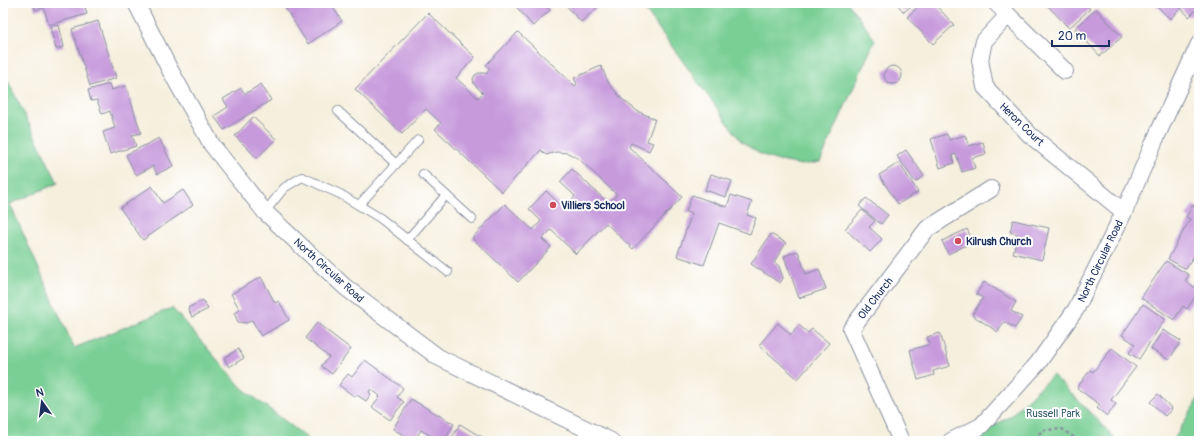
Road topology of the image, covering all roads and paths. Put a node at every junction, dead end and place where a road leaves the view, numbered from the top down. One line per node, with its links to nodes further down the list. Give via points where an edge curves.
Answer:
1 (136, 3): 13 (street, North Circular Road, via 212,145)
2 (996, 3): 3 (street)
3 (1008, 15): 5 (street); 14 (street, Heron Court, via 984,41 980,60 985,88 1030,135)
4 (1199, 44): 14 (street, North Circular Road)
5 (1065, 71)
6 (338, 111): 8 (lane)
7 (418, 140): 8 (lane)
8 (396, 164): 12 (lane)
9 (423, 174): 11 (lane)
10 (991, 189): 19 (street, Old Church, via 927,229 851,329)
11 (446, 195): 15 (lane); 16 (lane)
12 (358, 205): 13 (lane, via 302,177 284,188); 16 (lane, via 380,218)
13 (265, 212): 18 (street, North Circular Road, via 345,287 438,357)
14 (1124, 212): 20 (street, North Circular Road, via 1076,309 1038,363 981,426)
15 (472, 219)
16 (407, 240): 17 (lane)
17 (448, 272)
18 (611, 441)
19 (901, 441)
20 (951, 441)
21 (1029, 441): 22 (path, via 1044,430 1062,429)
22 (1080, 441)

